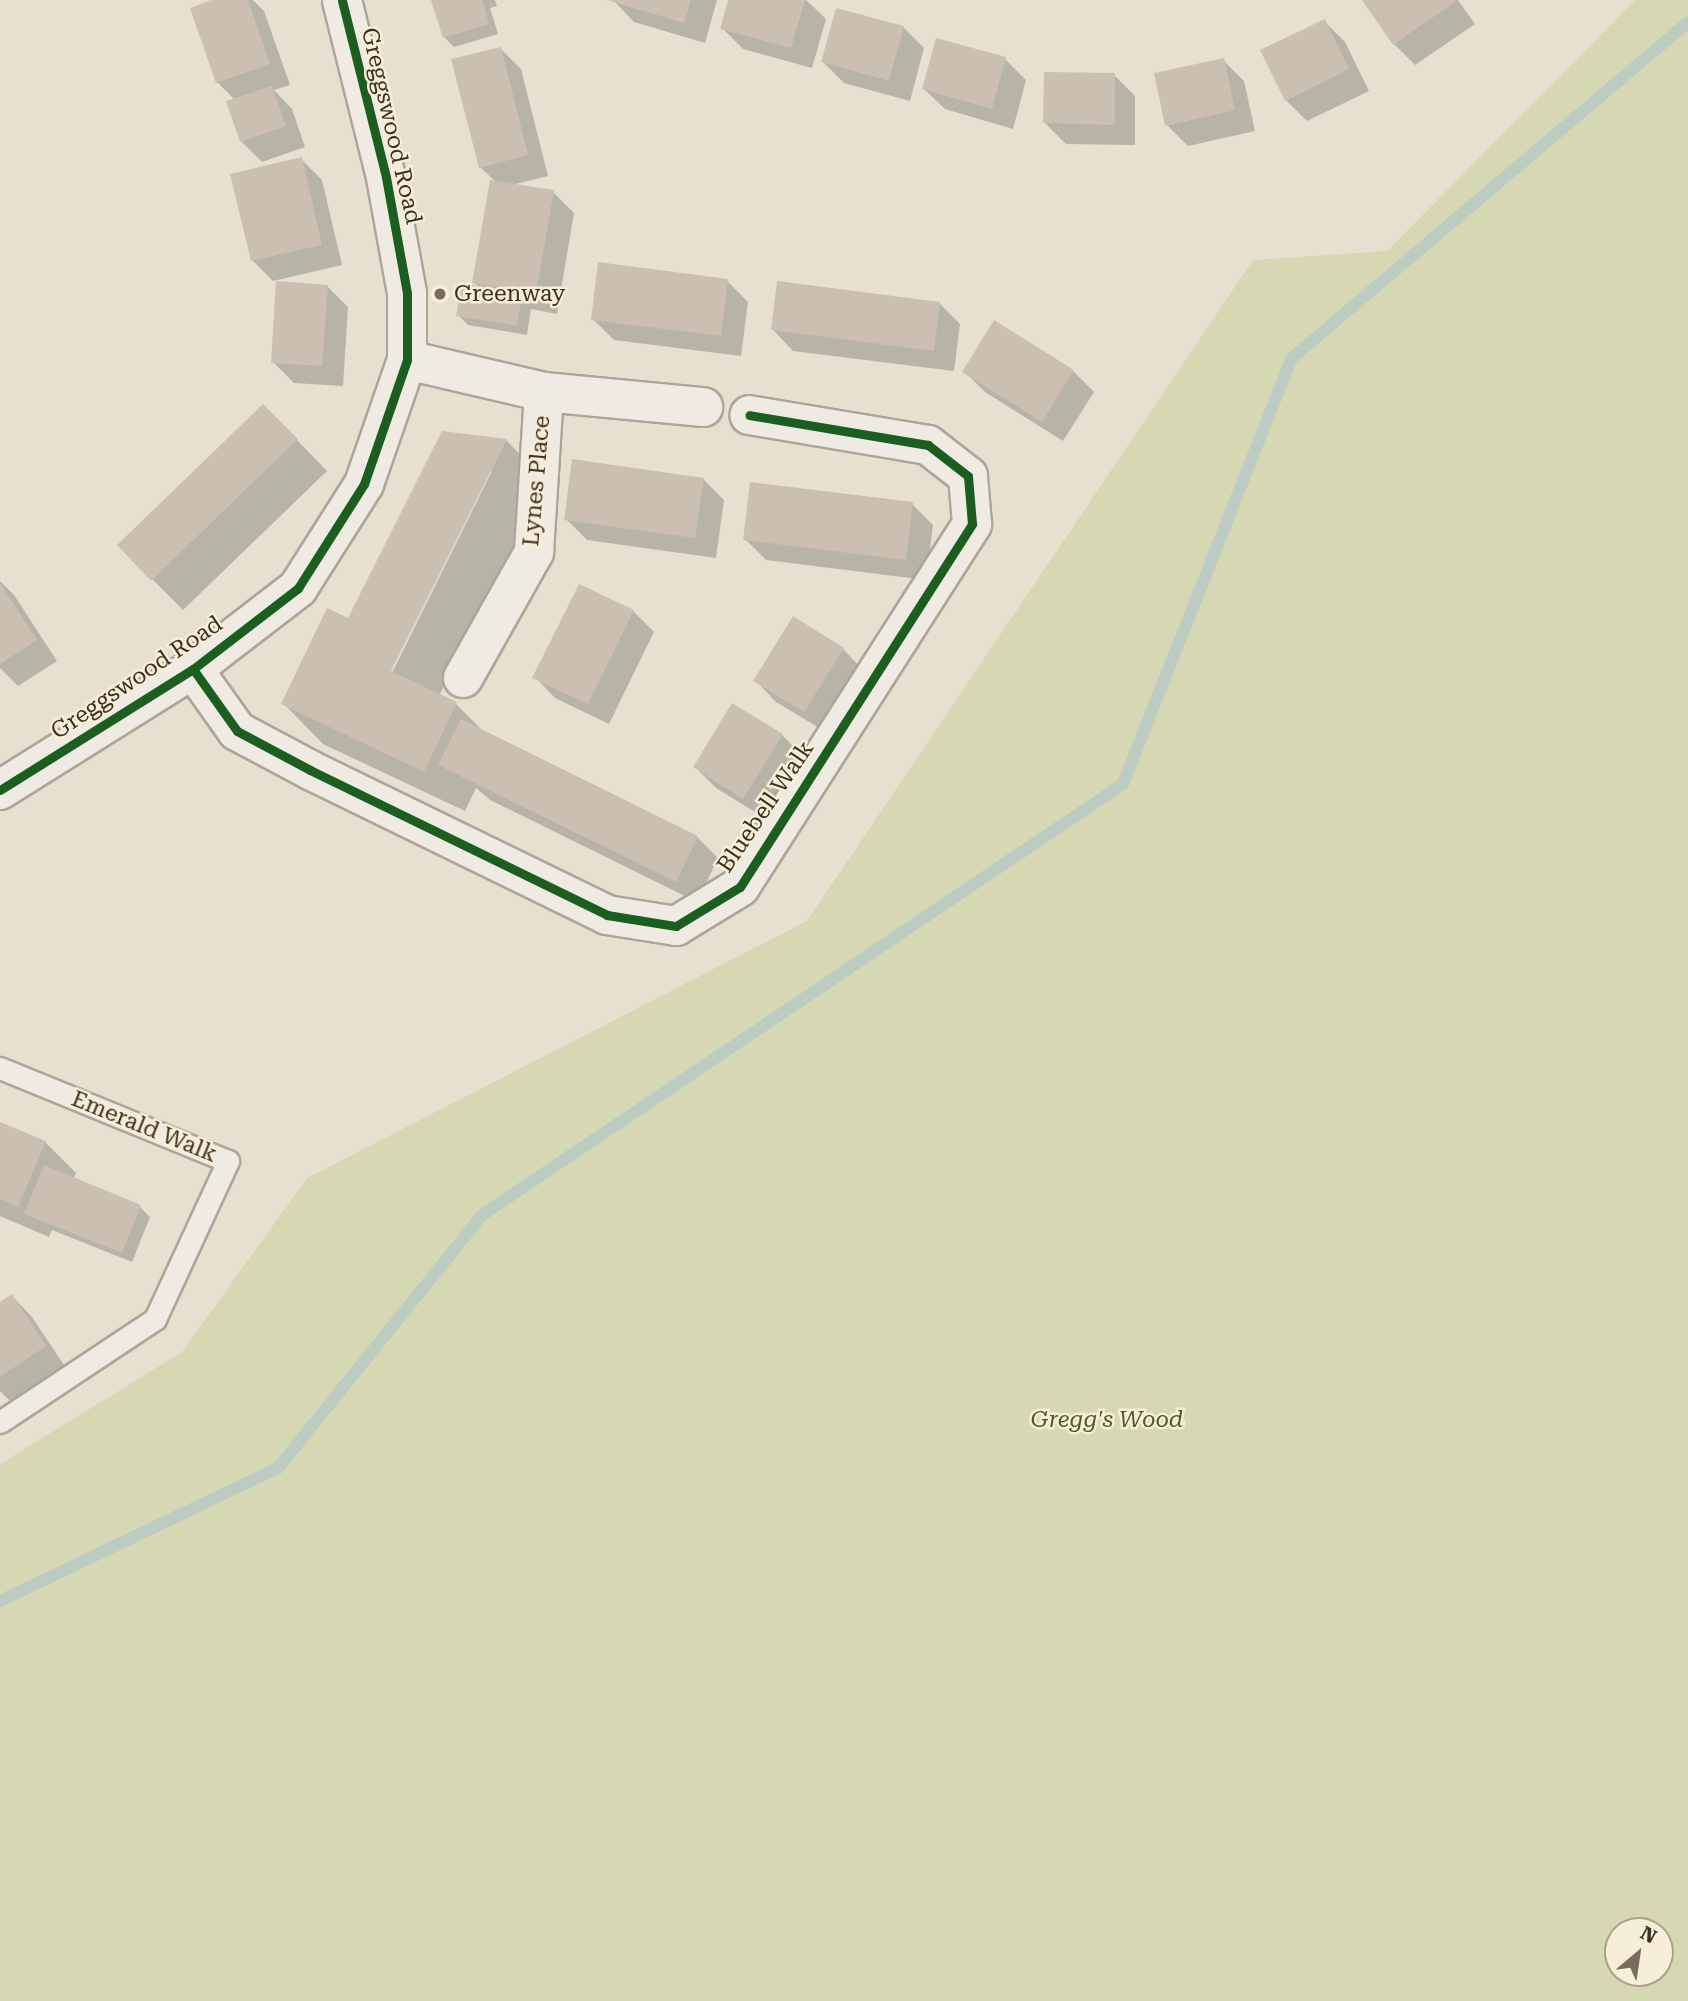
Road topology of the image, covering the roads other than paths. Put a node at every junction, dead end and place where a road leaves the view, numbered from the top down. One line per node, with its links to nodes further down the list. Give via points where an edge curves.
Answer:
1 (342, 0): 2 (street, Greggswood Road, via 386,177 407,293)
2 (407, 360): 3 (street, Lynes Place); 6 (street, Greggswood Road, via 364,484 298,588)
3 (544, 392): 4 (street, Lynes Place); 7 (street, Lynes Place, via 534,552)
4 (703, 407)
5 (749, 415): 6 (street, Bluebell Walk, via 928,445 968,476 972,524 740,887 676,926 607,915 237,732)
6 (193, 669): 8 (street, Greggswood Road)
7 (463, 678)
8 (2, 785)
9 (0, 1068): 10 (lane, Emerald Walk, via 228,1161 155,1319)
10 (0, 1422)

